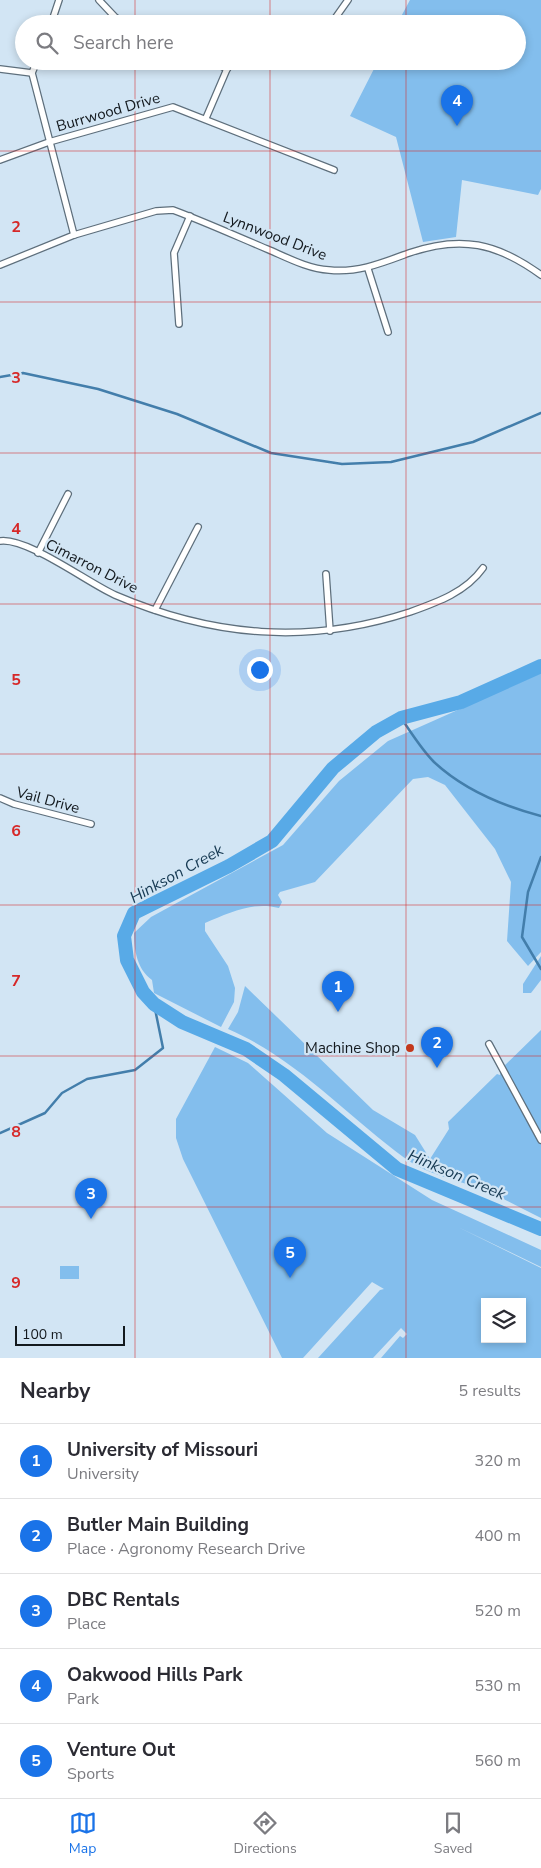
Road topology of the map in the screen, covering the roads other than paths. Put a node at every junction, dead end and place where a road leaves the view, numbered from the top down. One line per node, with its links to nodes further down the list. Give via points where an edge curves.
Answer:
1 (59, 0): 5 (street)
2 (99, 0): 6 (street)
3 (340, 0): 4 (street)
4 (347, 2): 7 (street)
5 (54, 15)
6 (113, 15)
7 (338, 15)
8 (0, 70): 11 (street)
9 (33, 70): 11 (street)
10 (227, 70): 12 (street)
11 (32, 73): 13 (street)
12 (206, 118): 13 (street, Burrwood Drive, via 173,107); 15 (street, Burrwood Drive)
13 (49, 142): 14 (street, Burrwood Drive); 17 (street)
14 (0, 160)
15 (334, 170)
16 (190, 216): 17 (street, Lynnwood Drive, via 172,210 156,211); 19 (street, Lynnwood Drive, via 307,264 328,270); 21 (street, via 174,253)
17 (74, 235): 18 (street, Lynnwood Drive)
18 (0, 265)
19 (368, 269): 20 (street, Lynnwood Drive, via 438,244 461,243 492,248); 22 (street)
20 (541, 275)
21 (179, 324)
22 (388, 332)
23 (68, 494): 26 (street)
24 (198, 527): 29 (street)
25 (0, 541): 26 (street, Cimarron Drive, via 22,544)
26 (38, 553): 29 (street, Cimarron Drive, via 114,594)
27 (483, 568): 30 (street, Cimarron Drive, via 473,582 436,603 381,621)
28 (326, 574): 30 (street)
29 (154, 610): 30 (street, Cimarron Drive, via 201,624 249,632)
30 (330, 631)
31 (0, 798): 32 (street, Vail Drive)
32 (91, 824)
33 (489, 1044): 34 (street)
34 (541, 1140)

